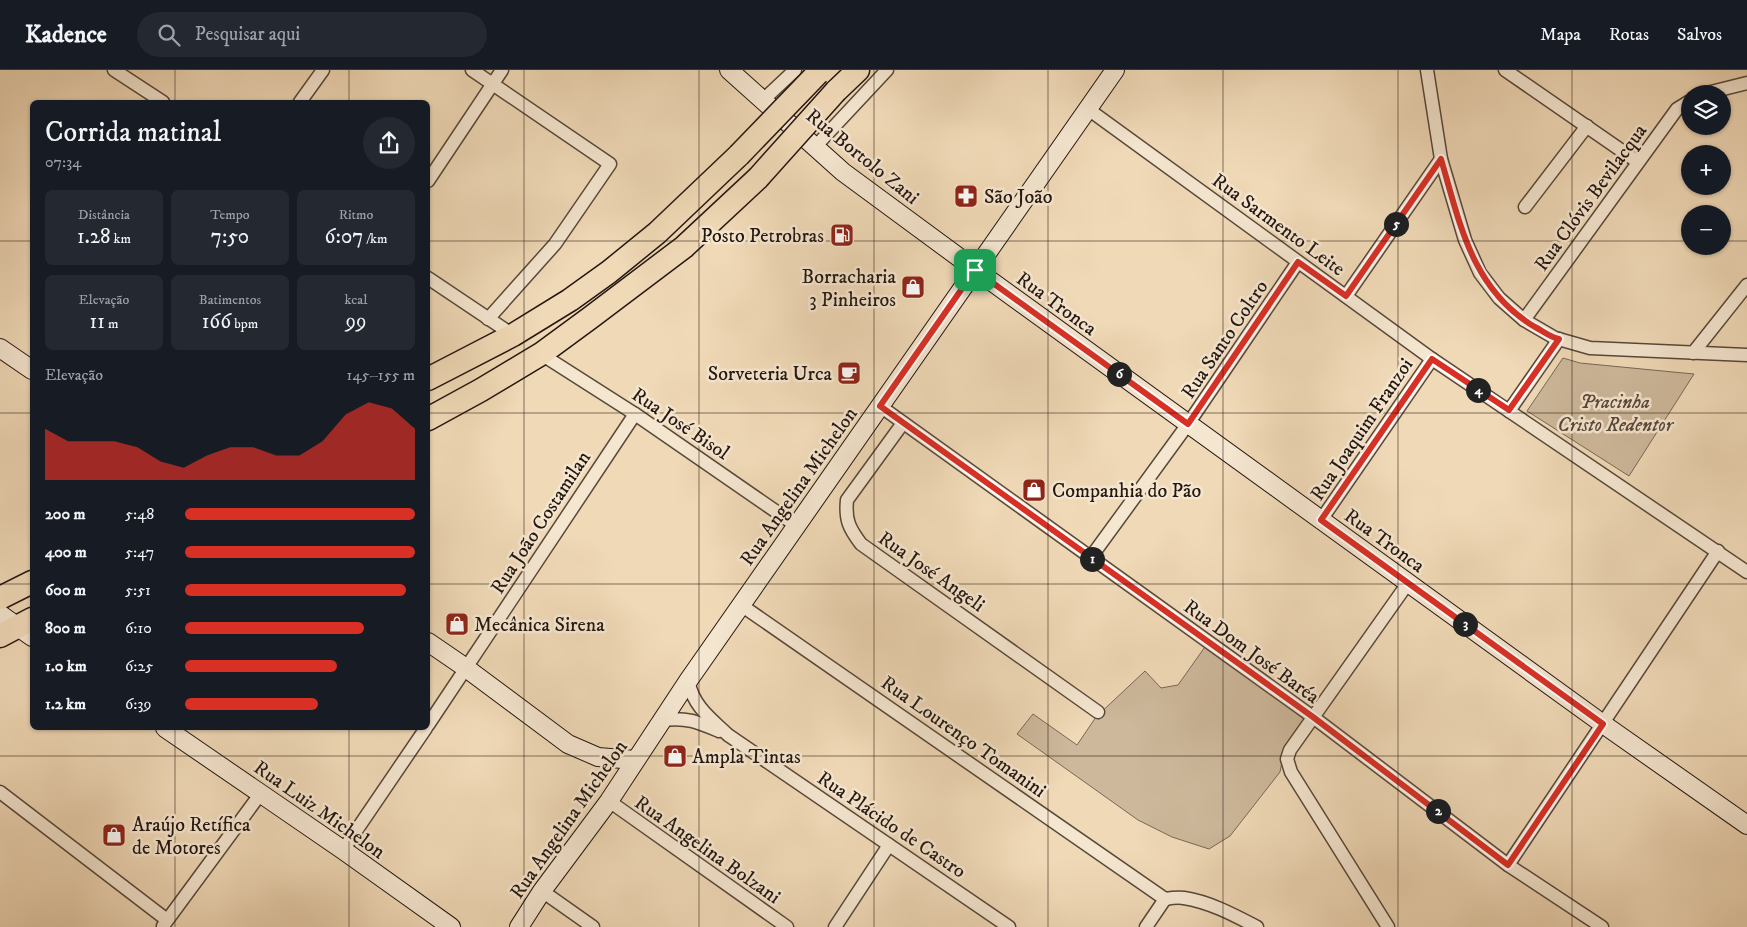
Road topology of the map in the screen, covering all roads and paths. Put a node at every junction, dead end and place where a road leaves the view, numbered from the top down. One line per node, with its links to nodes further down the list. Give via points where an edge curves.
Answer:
1 (114, 70): 13 (street)
2 (323, 70): 18 (street)
3 (472, 70): 15 (street)
4 (502, 70): 15 (street)
5 (729, 70): 19 (main road, Rua Bortolo Zani)
6 (795, 70): 19 (street)
7 (858, 70): 38 (highway, bridge, via 758,178 684,247)
8 (887, 70): 23 (street)
9 (1115, 70): 21 (main road, Rua Angelina Michelon)
10 (1427, 70): 24 (street)
11 (1505, 70): 22 (street)
12 (819, 72): 35 (highway, bridge, via 739,156 657,233 570,300)
13 (129, 74): 17 (street)
14 (1747, 83): 16 (street)
15 (492, 84): 26 (street); 33 (street, via 610,164 555,244)
16 (1731, 87)
17 (161, 100)
18 (301, 100)
19 (764, 100): 23 (main road, Rua Bortolo Zani)
20 (1681, 107): 25 (street, Rua Clóvis Bevilacqua)
21 (1088, 109): 28 (street, Rua Sarmento Leite); 29 (main road, Rua Angelina Michelon)
22 (1586, 126): 25 (street); 27 (street)
23 (815, 147): 29 (main road, Rua Bortolo Zani, via 843,172)
24 (1441, 159): 32 (street); 34 (street, via 1465,240 1480,272 1499,298)
25 (1638, 162): 34 (street, Rua Clóvis Bevilacqua)
26 (430, 178)
27 (1525, 207)
28 (1298, 262): 32 (street, Rua Sarmento Leite); 49 (street, Rua Santo Coltro)
29 (975, 270): 44 (main road, Rua Angelina Michelon); 49 (main road, Rua Tronca)
30 (430, 279): 33 (street)
31 (1747, 285): 39 (street)
32 (1346, 296): 41 (street, Rua Sarmento Leite)
33 (488, 319): 35 (street)
34 (1524, 320): 36 (street)
35 (513, 334): 43 (highway)
36 (1559, 339): 39 (street, via 1590,348); 45 (street)
37 (0, 348): 42 (main road)
38 (541, 354): 46 (street, Rua José Bisol); 47 (highway)
39 (1693, 354): 40 (street)
40 (1747, 355)
41 (1432, 359): 45 (street, Rua Sarmento Leite); 50 (street, Rua Joaquim Franzoi)
42 (30, 369)
43 (430, 378)
44 (880, 406): 48 (street, Rua Dom José Baréa); 51 (main road, Rua Angelina Michelon)
45 (1509, 410): 52 (street, Rua Sarmento Leite)
46 (635, 414): 51 (street, Rua José Bisol); 60 (street, Rua João Costamilan)
47 (430, 418)
48 (903, 423): 53 (street, Rua Dom José Baréa); 62 (street, Rua José Angeli, via 847,500 845,515 850,530 861,544)
49 (1188, 424): 50 (main road, Rua Tronca); 53 (street, Rua Santo Coltro)
50 (1321, 520): 56 (main road, Rua Tronca)
51 (797, 526): 58 (main road, Rua Angelina Michelon)
52 (1718, 552): 54 (street, Rua Sarmento Leite); 66 (street)
53 (1091, 558): 63 (street, Rua Dom José Baréa)
54 (1747, 572)
55 (30, 583): 57 (highway)
56 (1408, 583): 63 (street); 66 (main road, Rua Tronca)
57 (0, 598)
58 (741, 605): 61 (main road, Rua Angelina Michelon); 79 (street, Rua Lourenço Tomanini)
59 (430, 643): 60 (main road)
60 (466, 668): 65 (street, Rua João Costamilan); 70 (main road, via 568,744 598,757)
61 (688, 681): 64 (main road, Rua Angelina Michelon); 69 (street, Rua Plácido de Castro, via 701,710)
62 (1098, 712)
63 (1313, 717): 77 (street, Rua Dom José Baréa); 89 (street, via 1290,750 1287,759 1290,772)
64 (663, 720): 69 (street, Rua Plácido de Castro, via 679,718 697,722); 70 (main road, Rua Angelina Michelon)
65 (430, 722)
66 (1603, 724): 74 (main road, Rua Tronca); 77 (street)
67 (168, 730): 72 (main road, Rua Luiz Michelon)
68 (424, 730): 76 (street, Rua João Costamilan)
69 (728, 735): 75 (street, Rua Plácido de Castro)
70 (635, 760): 73 (main road, Rua Angelina Michelon)
71 (0, 792): 80 (street)
72 (261, 793): 76 (main road, Rua Luiz Michelon); 80 (street)
73 (608, 801): 78 (main road, Rua Angelina Michelon); 84 (street, Rua Angelina Bolzani)
74 (1747, 825)
75 (890, 845): 85 (street); 86 (street, Rua Plácido de Castro)
76 (343, 850): 81 (main road, Rua Luiz Michelon)
77 (1508, 865): 90 (street, Rua Dom José Baréa)
78 (542, 891): 82 (main road, Rua Angelina Michelon); 83 (street)
79 (1165, 899): 87 (street); 88 (street, via 1198,901)
80 (165, 924)
81 (451, 927)
82 (519, 927)
83 (593, 927)
84 (787, 927)
85 (835, 927)
86 (1010, 927)
87 (1146, 927)
88 (1257, 927)
89 (1388, 927)
90 (1602, 927)

